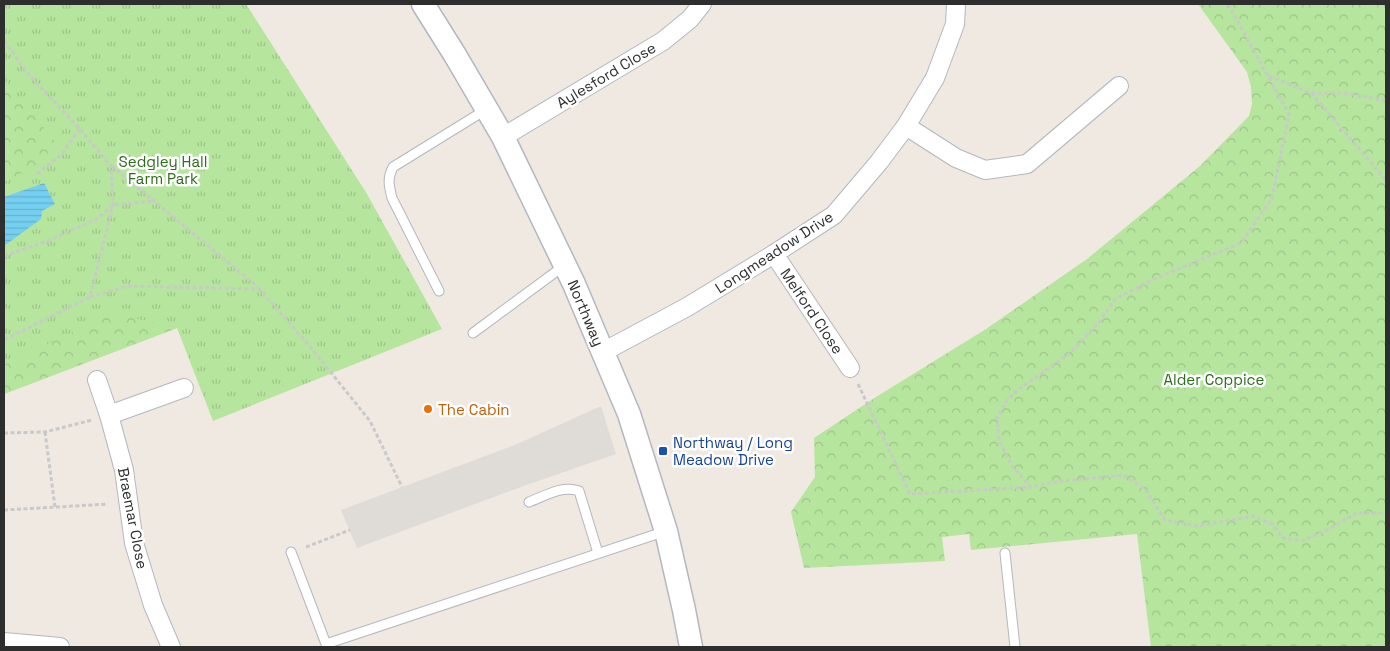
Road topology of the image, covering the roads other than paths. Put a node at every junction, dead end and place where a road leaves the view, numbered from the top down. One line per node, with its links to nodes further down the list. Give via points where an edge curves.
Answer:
1 (422, 4): 5 (street, Northway)
2 (702, 4): 7 (street, Aylesford Close, via 690,19 663,41)
3 (956, 4): 6 (street, Longmeadow Drive, via 955,24 935,78)
4 (1119, 86): 6 (street, via 1027,164 985,170 956,158)
5 (487, 109): 7 (street, Northway); 10 (lane, via 393,167 389,174 392,198)
6 (906, 126): 8 (street, Longmeadow Drive, via 834,215)
7 (503, 137): 9 (street, Northway)
8 (774, 254): 12 (street, Longmeadow Drive, via 687,307); 13 (street, Melford Close)
9 (565, 265): 11 (lane); 12 (street, Northway)
10 (440, 291)
11 (474, 333)
12 (603, 352): 18 (street, Northway, via 630,414)
13 (850, 368)
14 (97, 380): 16 (street, Braemar Close)
15 (184, 388): 16 (street)
16 (108, 416): 24 (street, Braemar Close, via 124,470 134,543 153,605)
17 (528, 502): 20 (lane, via 564,488 579,491)
18 (666, 531): 20 (lane); 25 (street, Northway)
19 (291, 552): 20 (lane, via 326,644)
20 (598, 553)
21 (1005, 553): 26 (lane)
22 (4, 642): 23 (street)
23 (60, 647)
24 (171, 647)
25 (691, 647)
26 (1015, 647)

